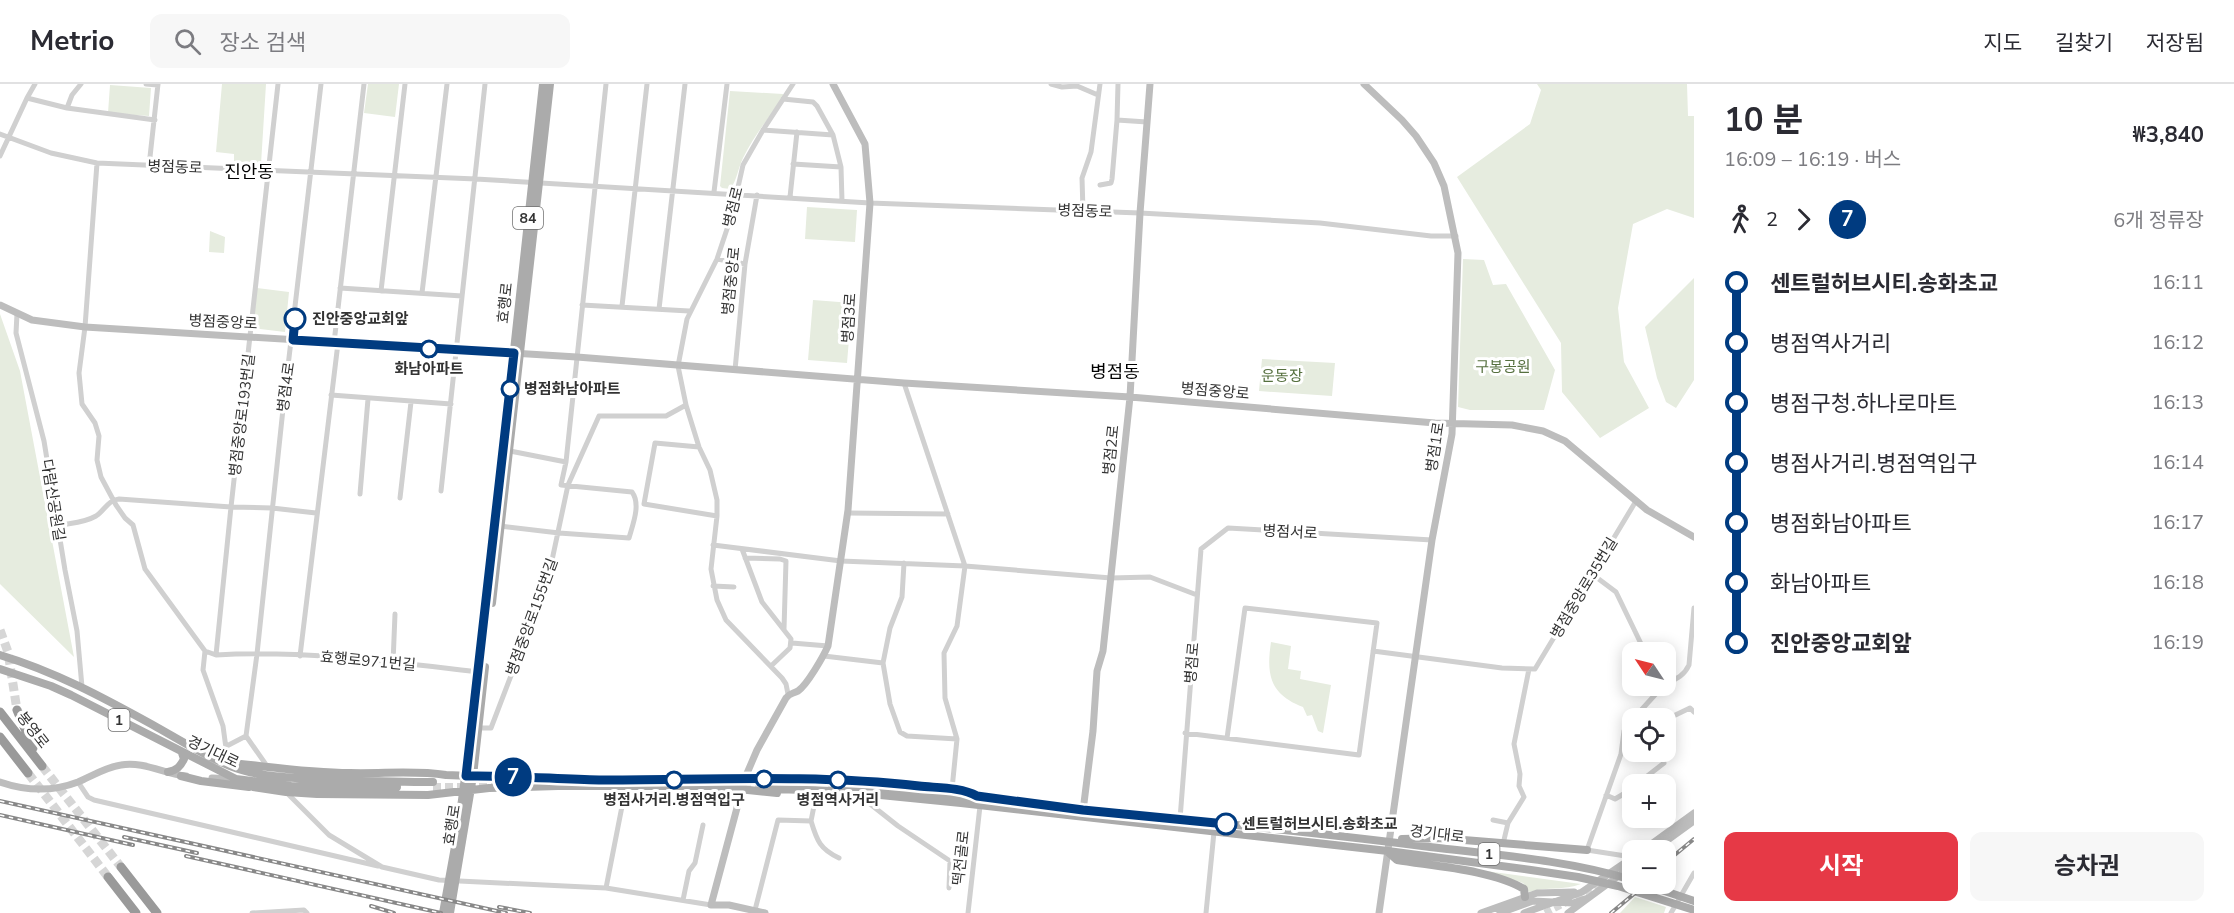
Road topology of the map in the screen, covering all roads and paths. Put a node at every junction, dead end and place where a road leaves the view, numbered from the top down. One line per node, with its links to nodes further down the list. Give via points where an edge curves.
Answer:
1 (35, 84): 25 (street)
2 (81, 84): 27 (street)
3 (146, 84): 4 (street)
4 (158, 84): 28 (street)
5 (278, 84): 41 (street, 병점중앙로193번길)
6 (321, 84): 42 (street, 병점4로)
7 (364, 84): 43 (street)
8 (405, 84): 44 (street)
9 (447, 84): 45 (street)
10 (485, 84): 46 (street)
11 (543, 84): 47 (main road, 효행로 / 84)
12 (550, 84): 47 (main road, 효행로 / 84)
13 (606, 84): 49 (street)
14 (647, 84): 50 (street)
15 (686, 84): 51 (street)
16 (727, 84): 52 (street)
17 (793, 84): 26 (street, 병점로)
18 (833, 84): 57 (street, 병점3로, via 865,144)
19 (1051, 84): 24 (street, via 1077,86)
20 (1100, 84): 24 (street)
21 (1118, 84): 29 (street)
22 (1150, 84): 30 (street, 병점2로)
23 (1364, 84): 60 (street, 병점1로, via 1402,120 1429,156 1444,186)
24 (1098, 95): 58 (street, via 1091,152 1082,178)
25 (27, 98): 27 (street); 35 (street)
26 (783, 99): 31 (street, 병점로); 34 (street, via 815,104)
27 (67, 108): 28 (street)
28 (155, 120): 39 (street)
29 (1117, 120): 30 (street); 48 (street, via 1111,183)
30 (1147, 123): 59 (street, 병점2로)
31 (763, 130): 32 (street); 53 (street, 병점로, via 744,165)
32 (796, 132): 34 (street); 38 (street)
33 (0, 134): 35 (street, 병점동로)
34 (833, 135): 40 (street)
35 (9, 138): 36 (street); 37 (street, 병점동로)
36 (0, 156)
37 (97, 163): 39 (street, 병점동로); 73 (street)
38 (793, 164): 40 (street); 55 (street)
39 (149, 166): 41 (street, 병점동로)
40 (841, 167): 56 (street)
41 (268, 170): 42 (street, 병점동로); 74 (street, 병점중앙로193번길)
42 (311, 171): 43 (street, 병점동로); 75 (street, 병점4로)
43 (354, 174): 44 (street, 병점동로); 63 (street)
44 (395, 175): 45 (street, 병점동로); 64 (street)
45 (437, 178): 46 (street, 병점동로); 65 (street)
46 (476, 179): 47 (street, 병점동로); 66 (street)
47 (535, 182): 49 (street, 병점동로); 78 (main road, 효행로 / 84)
48 (1100, 185)
49 (595, 186): 50 (street, 병점동로); 68 (street, 병점중앙로155번길)
50 (636, 188): 51 (street, 병점동로); 69 (street)
51 (674, 190): 52 (street, 병점동로); 70 (street)
52 (714, 192): 53 (street, 병점동로)
53 (735, 194): 54 (street, 병점동로); 61 (street, 병점로)
54 (757, 195): 55 (street, 병점동로); 62 (street, 병점중앙로)
55 (790, 197): 56 (street, 병점동로)
56 (842, 201): 57 (street, 병점동로)
57 (870, 203): 58 (street, 병점동로); 82 (street, 병점3로)
58 (1083, 211): 59 (street, 병점동로)
59 (1140, 213): 60 (street, 병점동로, via 1320,223); 85 (street, 병점2로)
60 (1456, 236): 90 (street, 병점1로)
61 (717, 259): 62 (street); 71 (street, 병점로)
62 (745, 264): 81 (street, 병점중앙로)
63 (340, 288): 64 (street); 76 (street)
64 (381, 291): 65 (street)
65 (422, 293): 66 (street)
66 (462, 296): 77 (street)
67 (0, 305): 72 (street, 병점중앙로)
68 (582, 305): 69 (street); 79 (street, 병점중앙로155번길)
69 (622, 306): 70 (street)
70 (659, 309): 71 (street)
71 (689, 311): 80 (street, 병점로)
72 (17, 314): 73 (street, 병점중앙로, via 32,320); 106 (street, 다람산공원길, via 16,333 44,441)
73 (85, 327): 74 (street, 병점중앙로); 98 (street, via 80,373 82,404 95,423 99,436 97,460)
74 (251, 336): 75 (street, 병점중앙로); 100 (street, 병점중앙로193번길)
75 (293, 340): 76 (street, 병점중앙로); 101 (street, 병점4로)
76 (336, 343): 77 (street, 병점중앙로); 84 (street)
77 (456, 351): 78 (street, 병점중앙로); 88 (street)
78 (517, 353): 79 (street, 병점중앙로); 92 (main road, 효행로 / 84); 107 (main road, 효행로 / 84)
79 (577, 357): 80 (street, 병점중앙로); 93 (street, 병점중앙로155번길)
80 (678, 366): 81 (street, 병점중앙로); 89 (street, 병점로)
81 (735, 370): 82 (street, 병점중앙로)
82 (859, 378): 83 (street, 병점중앙로); 103 (street, 병점3로)
83 (904, 383): 85 (street, 병점중앙로); 104 (street)
84 (331, 395): 86 (street); 102 (street)
85 (1130, 397): 90 (street, 병점중앙로); 118 (street, 병점2로)
86 (368, 399): 87 (street); 96 (street)
87 (411, 402): 88 (street); 97 (street)
88 (451, 405): 95 (street)
89 (686, 405): 91 (street, 병점로); 94 (street, 병점중앙로155번길, via 666,416 599,416)
90 (1453, 423): 99 (street, 병점중앙로, via 1512,425 1558,436); 110 (street, 병점1로)
91 (699, 447): 105 (street, 병점로, via 714,483); 105 (street, via 655,443 644,504)
92 (510, 451): 93 (street); 107 (main road, 효행로 / 84)
93 (566, 462): 94 (street, 병점중앙로155번길, via 561,485)
94 (568, 485): 108 (street, 병점중앙로155번길); 108 (street, via 632,492 636,505 629,538)
95 (441, 491)
96 (360, 494)
97 (400, 498)
98 (113, 500): 100 (street); 106 (street, via 84,521); 128 (street, via 134,525 145,569 153,583)
99 (1636, 501): 109 (street, 병점중앙로); 117 (street, 병점중앙로35번길)
100 (231, 507): 101 (street); 132 (street, 병점중앙로193번길)
101 (272, 508): 102 (street); 130 (street, 병점4로)
102 (316, 513): 133 (street)
103 (847, 513): 104 (street); 114 (street, 병점3로)
104 (948, 514): 116 (street)
105 (717, 516): 111 (street, 병점로)
106 (57, 525): 143 (street, 다람산공원길, via 77,631)
107 (498, 526): 108 (street); 141 (main road, 효행로 / 84); 151 (main road, 효행로 / 84)
108 (559, 533): 151 (street, 병점중앙로155번길, via 548,579 491,728)
109 (1694, 537)
110 (1432, 540): 121 (street, 병점서로, via 1228,528 1201,549); 135 (street, 병점1로)
111 (713, 545): 112 (street); 119 (street, 병점로)
112 (742, 549): 113 (street); 114 (street)
113 (746, 558): 124 (street, via 762,602); 124 (street, via 786,561)
114 (841, 561): 115 (street); 127 (street, 병점3로)
115 (904, 563): 116 (street); 137 (street, via 902,597)
116 (965, 566): 118 (street); 156 (street, via 957,626 944,653 945,698)
117 (1592, 574): 125 (street, via 1616,592); 140 (street, 병점중앙로35번길, via 1535,669)
118 (1111, 578): 121 (street, via 1150,577); 187 (street, 병점2로)
119 (713, 586): 120 (street); 138 (street, 병점로, via 726,620)
120 (734, 587)
121 (1197, 595): 152 (street, 병점로)
122 (1694, 608): 142 (street, via 1689,665)
123 (395, 614): 136 (street)
124 (784, 629): 126 (street)
125 (1640, 642)
126 (792, 643): 127 (street); 138 (street, via 787,653)
127 (828, 646): 134 (street, 병점3로)
128 (205, 651): 132 (street); 158 (street, via 203,670)
129 (1373, 651): 135 (street); 155 (street, via 1359,755); 155 (street, via 1377,623 1245,608)
130 (257, 654): 132 (street); 133 (street, 효행로971번길); 153 (street, 병점4로)
131 (0, 655): 143 (main road, 경기대로 / 1)
132 (216, 655)
133 (300, 656): 136 (street, 효행로971번길)
134 (824, 656): 137 (street); 144 (street, 병점3로, via 799,690)
135 (1415, 657): 140 (street); 199 (street, 병점1로)
136 (393, 663): 141 (street, 효행로971번길)
137 (883, 663): 156 (street, via 890,704 900,732)
138 (771, 666): 144 (street, 병점로, via 786,684)
139 (0, 669): 161 (main road, 경기대로 / 1, via 61,690)
140 (1529, 669): 193 (street, via 1514,744 1524,797)
141 (479, 672): 151 (main road, 효행로 / 84)
142 (1676, 679)
143 (82, 687): 160 (main road, 경기대로 / 1)
144 (788, 694): 169 (street)
145 (1653, 696): 146 (street)
146 (1642, 708)
147 (17, 710): 148 (highway, 봉영로, via 42,766)
148 (0, 712)
149 (1694, 712): 150 (street, via 1690,708)
150 (1676, 715)
151 (475, 728): 168 (main road, 효행로 / 84)
152 (1185, 733): 155 (street); 189 (street, 병점로)
153 (246, 736): 158 (street); 164 (street)
154 (0, 737): 157 (highway, 봉영로, via 28,773)
155 (1227, 738)
156 (957, 739): 177 (street)
157 (0, 746)
158 (227, 746): 160 (street); 163 (street)
159 (1622, 746): 180 (street)
160 (193, 749): 163 (main road, 경기대로 / 1)
161 (182, 753): 165 (main road, via 182,765); 170 (main road, 경기대로 / 1)
162 (1664, 762): 166 (street)
163 (226, 763): 164 (main road, 경기대로); 170 (main road, 경기대로 / 1, via 278,777 433,784 291,786)
164 (268, 768): 168 (main road, 경기대로)
165 (168, 772): 167 (street); 172 (street, via 123,764)
166 (1650, 774)
167 (181, 776): 170 (street); 175 (main road)
168 (470, 776): 169 (main road, 경기대로, via 597,780); 179 (main road, 효행로 / 84)
169 (745, 778): 174 (main road, 경기대로); 176 (street)
170 (236, 779): 175 (main road)
171 (0, 782): 172 (street, via 45,790)
172 (78, 782): 207 (street, via 94,800)
173 (626, 786): 176 (main road); 179 (main road, via 489,788); 213 (street)
174 (770, 786): 176 (main road); 177 (main road, via 860,781); 182 (main road, 경기대로); 183 (main road, 경기대로 / 1, via 872,787); 185 (main road, 경기대로 / 1)
175 (253, 787): 178 (main road)
176 (742, 789): 220 (street)
177 (952, 789): 183 (main road)
178 (286, 792): 179 (main road); 207 (street, via 329,835)
179 (467, 792): 195 (main road, 효행로 / 84)
180 (1606, 795): 181 (street, via 1615,799); 201 (street)
181 (1622, 795)
182 (860, 796): 185 (main road, 경기대로); 214 (street, via 950,861)
183 (977, 796): 187 (main road, 경기대로 / 1)
184 (815, 801): 191 (street)
185 (969, 805): 186 (main road, 경기대로 / 1)
186 (980, 806): 187 (main road, 경기대로 / 1); 230 (street, 떡전골로)
187 (1083, 813): 189 (main road, 경기대로 / 1); 196 (main road, 경기대로 / 1)
188 (1694, 813): 197 (street)
189 (1180, 819): 199 (main road, 경기대로 / 1)
190 (1493, 820): 193 (street)
191 (811, 821): 204 (street, via 825,851); 222 (street, via 778,820)
192 (1694, 821): 198 (street)
193 (1508, 823): 200 (street)
194 (703, 825): 218 (street)
195 (461, 831): 227 (main road, 84); 228 (main road, 효행로 / 84)
196 (1214, 832): 202 (main road, 경기대로 / 1); 231 (street)
197 (1657, 840)
198 (1668, 840)
199 (1389, 841): 200 (main road, via 1439,838); 202 (street, 병점1로); 211 (main road, 경기대로 / 1, via 1527,859)
200 (1503, 844): 201 (main road)
201 (1587, 850): 203 (street)
202 (1388, 851): 216 (main road, via 1397,860 1513,883 1524,890); 221 (main road, 경기대로 / 1, via 1578,877); 232 (street, 병점1로)
203 (1622, 855)
204 (840, 858)
205 (1622, 864): 212 (street)
206 (121, 867): 224 (highway)
207 (382, 867): 213 (street, via 439,880)
208 (1622, 873): 217 (street)
209 (1694, 873): 237 (street)
210 (108, 877): 223 (highway)
211 (1622, 878)
212 (1590, 887): 216 (street); 219 (street)
213 (606, 888): 218 (street)
214 (949, 888)
215 (1666, 894): 221 (main road, 경기대로 / 1)
216 (1525, 897): 233 (street)
217 (1588, 898): 219 (street, via 1573,903); 236 (street)
218 (683, 900): 220 (street)
219 (1556, 902): 234 (street, via 1533,901); 235 (street)
220 (711, 905): 222 (street)
221 (1692, 906)
222 (755, 910): 229 (street)
223 (136, 913)
224 (157, 913)
225 (252, 913): 226 (street)
226 (307, 913)
227 (443, 913)
228 (450, 913)
229 (765, 913)
230 (968, 913)
231 (1206, 913)
232 (1379, 913)
233 (1481, 913)
234 (1500, 913)
235 (1525, 913)
236 (1568, 913)
237 (1671, 913)

